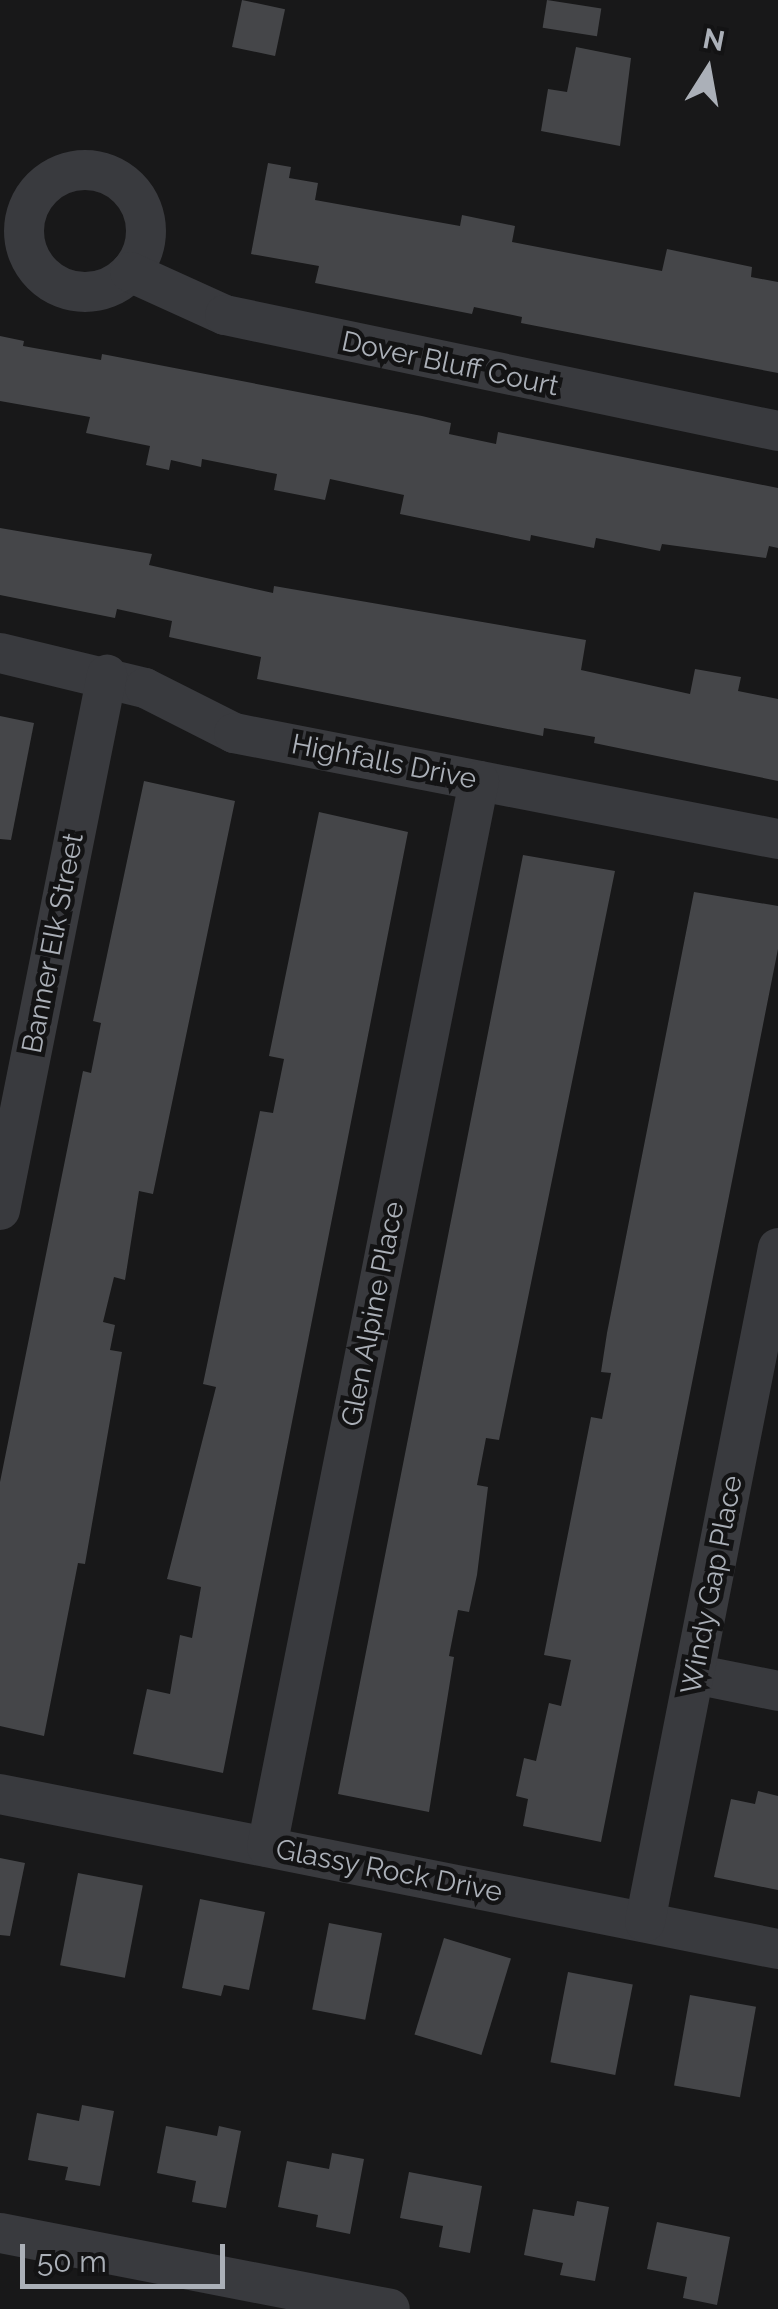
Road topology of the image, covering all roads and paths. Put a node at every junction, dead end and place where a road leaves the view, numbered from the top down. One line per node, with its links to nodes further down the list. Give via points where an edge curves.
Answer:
1 (130, 272): 2 (street, Dover Bluff Court, via 225,315)
2 (778, 430)
3 (0, 653): 4 (street, Highfalls Drive)
4 (107, 675): 5 (street, Highfalls Drive, via 234,733); 7 (street, Banner Elk Street)
5 (478, 781): 6 (street, Highfalls Drive); 12 (street, Glen Alpine Place)
6 (778, 839)
7 (0, 1210)
8 (778, 1248): 9 (street, Windy Gap Place)
9 (694, 1674): 10 (street); 13 (street, Windy Gap Place)
10 (778, 1690)
11 (0, 1794): 12 (street, Glassy Rock Drive)
12 (267, 1847): 13 (street, Glassy Rock Drive)
13 (644, 1922): 14 (street, Glassy Rock Drive)
14 (778, 1949)
15 (0, 2233): 16 (street)
16 (390, 2309)

